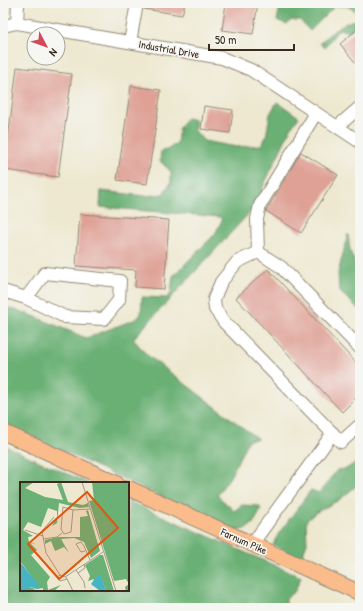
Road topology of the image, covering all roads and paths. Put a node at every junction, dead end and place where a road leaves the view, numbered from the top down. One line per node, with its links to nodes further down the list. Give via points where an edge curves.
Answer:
1 (18, 3): 3 (street)
2 (137, 3): 5 (street)
3 (17, 23): 4 (street, Industrial Drive); 5 (street, Industrial Drive)
4 (3, 26)
5 (130, 42): 7 (street, Industrial Drive, via 222,58 251,70)
6 (360, 107): 8 (street)
7 (316, 112): 8 (street, Industrial Drive); 10 (street, via 260,205 257,219)
8 (337, 127): 9 (street, Industrial Drive)
9 (360, 142)
10 (258, 252): 13 (street, via 281,267); 16 (street, via 237,262 221,282 214,299 215,309 224,322)
11 (3, 291): 12 (street)
12 (26, 298): 12 (street, via 65,317 104,319 119,300 120,281 45,273)
13 (360, 348)
14 (360, 425): 16 (street, via 341,442)
15 (3, 432): 17 (main road)
16 (333, 433): 19 (street)
17 (114, 482)
18 (129, 488): 19 (main road, Farnum Pike)
19 (252, 544): 20 (main road, Farnum Pike)
20 (360, 593)

